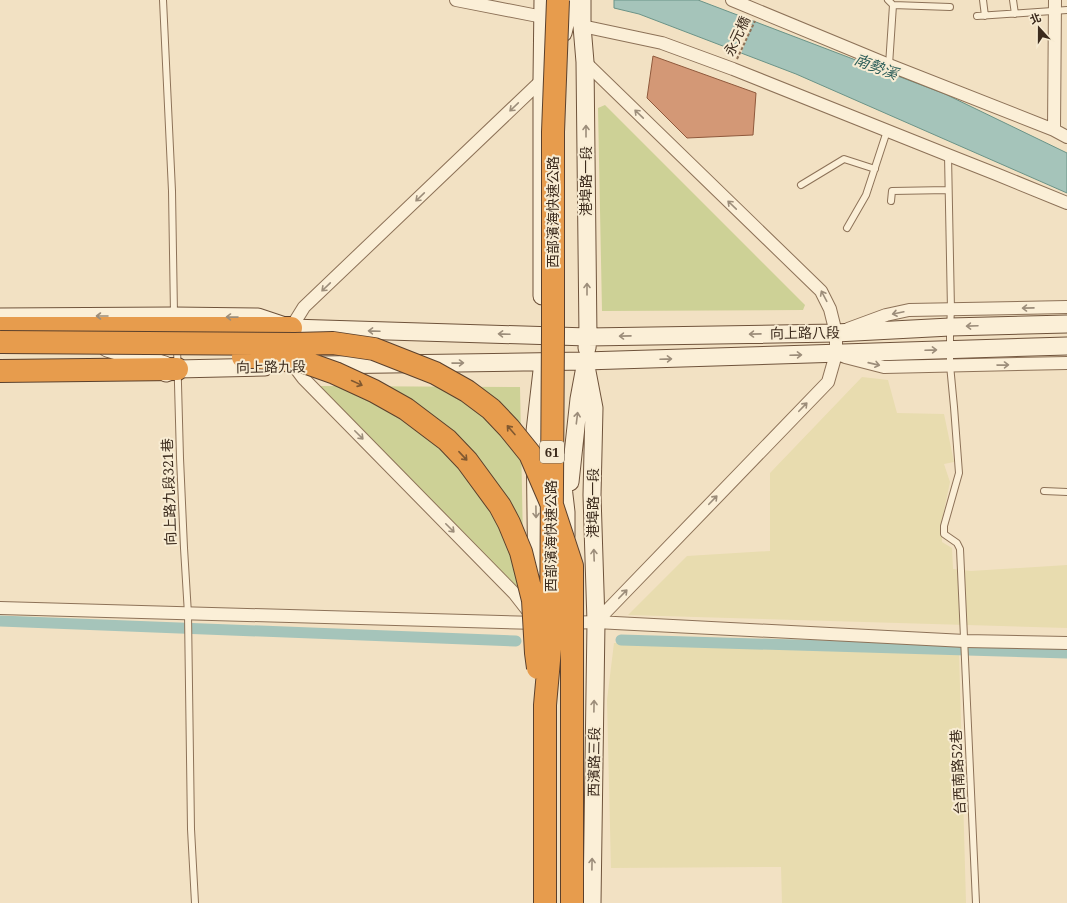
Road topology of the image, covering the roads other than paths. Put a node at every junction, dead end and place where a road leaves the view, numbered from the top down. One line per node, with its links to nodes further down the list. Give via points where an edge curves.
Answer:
1 (163, 0): 43 (lane, 向上路九段321巷)
2 (456, 0): 18 (street)
3 (544, 0): 18 (street, 港埠路一段)
4 (558, 0): 66 (highway, 西部濱海快速公路 / 61, bridge, via 552,132 551,638)
5 (570, 0): 22 (street, via 557,57); 70 (highway, 西部濱海快速公路 / 61, bridge)
6 (582, 0): 19 (street, 港埠路一段)
7 (732, 0): 21 (street)
8 (888, 0): 12 (lane)
9 (983, 0): 17 (lane)
10 (1013, 0): 15 (lane)
11 (908, 3): 12 (lane); 14 (lane)
12 (893, 5): 21 (lane)
13 (1059, 7): 15 (lane); 23 (street)
14 (950, 8)
15 (1015, 14): 17 (lane)
16 (977, 16): 17 (lane)
17 (985, 16)
18 (543, 17): 22 (street, 港埠路一段)
19 (582, 26): 20 (street, 港埠路一段); 24 (street, via 662,43)
20 (585, 62): 40 (street, one-way to 20, via 830,309 821,291); 42 (street, 港埠路一段, one-way to 20)
21 (889, 65): 23 (street)
22 (542, 80): 39 (street, one-way to 39, via 304,307); 41 (street, 港埠路一段)
23 (1054, 130): 25 (street)
24 (887, 131): 26 (street); 27 (lane)
25 (1067, 137)
26 (948, 156): 29 (lane); 31 (street)
27 (875, 169): 28 (lane, via 844,159); 32 (lane, via 866,195)
28 (801, 185)
29 (948, 190): 30 (lane, via 892,191); 34 (lane)
30 (892, 201)
31 (1067, 203)
32 (847, 228)
33 (1067, 307): 34 (street, one-way to 34)
34 (951, 310): 37 (lane); 40 (street, one-way to 40, via 909,310 886,315)
35 (0, 317): 43 (street, 向上路九段, one-way to 35)
36 (1067, 324): 37 (street, 向上路八段, one-way to 37)
37 (950, 327): 40 (street, 向上路八段); 49 (lane)
38 (0, 328): 43 (highway)
39 (290, 328): 41 (street, one-way to 39); 43 (highway, one-way to 43); 53 (street, via 286,345)
40 (836, 333): 42 (street, 向上路八段, one-way to 42); 47 (street)
41 (543, 336): 42 (street, 向上路八段); 51 (street, 港埠路一段)
42 (588, 337): 50 (street, 港埠路一段)
43 (176, 341): 46 (street, via 107,348); 53 (street, 向上路九段); 54 (highway); 55 (street, 向上路九段, via 154,376 111,379); 60 (lane, 向上路九段321巷)
44 (0, 342): 72 (highway, one-way to 44, bridge, via 572,566 552,505 530,454 491,409 467,390 435,373 374,349 333,343)
45 (1067, 346): 49 (street, 向上路八段)
46 (0, 348)
47 (836, 354): 49 (street, 向上路八段, one-way to 49); 50 (street, 向上路八段, one-way to 47); 61 (street, one-way to 47, via 828,382)
48 (0, 357): 66 (highway, one-way to 66, bridge, via 255,357 304,362 335,373 406,409 447,440 467,461 500,506 509,523 533,600 536,653)
49 (950, 358): 52 (street, one-way to 52); 64 (lane, 台西南路52巷, via 958,473 944,534 957,543 960,549)
50 (586, 361): 51 (street, 向上路八段); 58 (street, 港埠路一段, one-way to 50); 61 (street, 港埠路一段, one-way to 50, via 592,495 594,408)
51 (544, 362): 53 (street, 向上路九段, one-way to 51); 58 (street, 港埠路一段, via 558,434); 62 (street, 港埠路一段, one-way to 62, via 535,430)
52 (1067, 363)
53 (294, 366): 62 (street, one-way to 62, via 514,593)
54 (0, 371)
55 (0, 378)
56 (1044, 491): 57 (lane)
57 (1067, 492)
58 (566, 512): 63 (street, 港埠路一段)
59 (0, 608): 60 (street)
60 (188, 614): 62 (street); 67 (lane, 向上路九段321巷, via 191,829)
61 (596, 622): 63 (street); 64 (street); 73 (street, 西濱路三段, one-way to 61)
62 (538, 623): 63 (street); 68 (street)
63 (567, 623): 71 (street, 西濱路三段)
64 (965, 643): 65 (street); 74 (lane, 台西南路52巷)
65 (1067, 643)
66 (545, 705): 69 (highway, 西部濱海快速公路 / 61, bridge)
67 (195, 903)
68 (535, 903)
69 (545, 903)
70 (558, 903)
71 (565, 903)
72 (572, 903)
73 (592, 903)
74 (976, 903)

